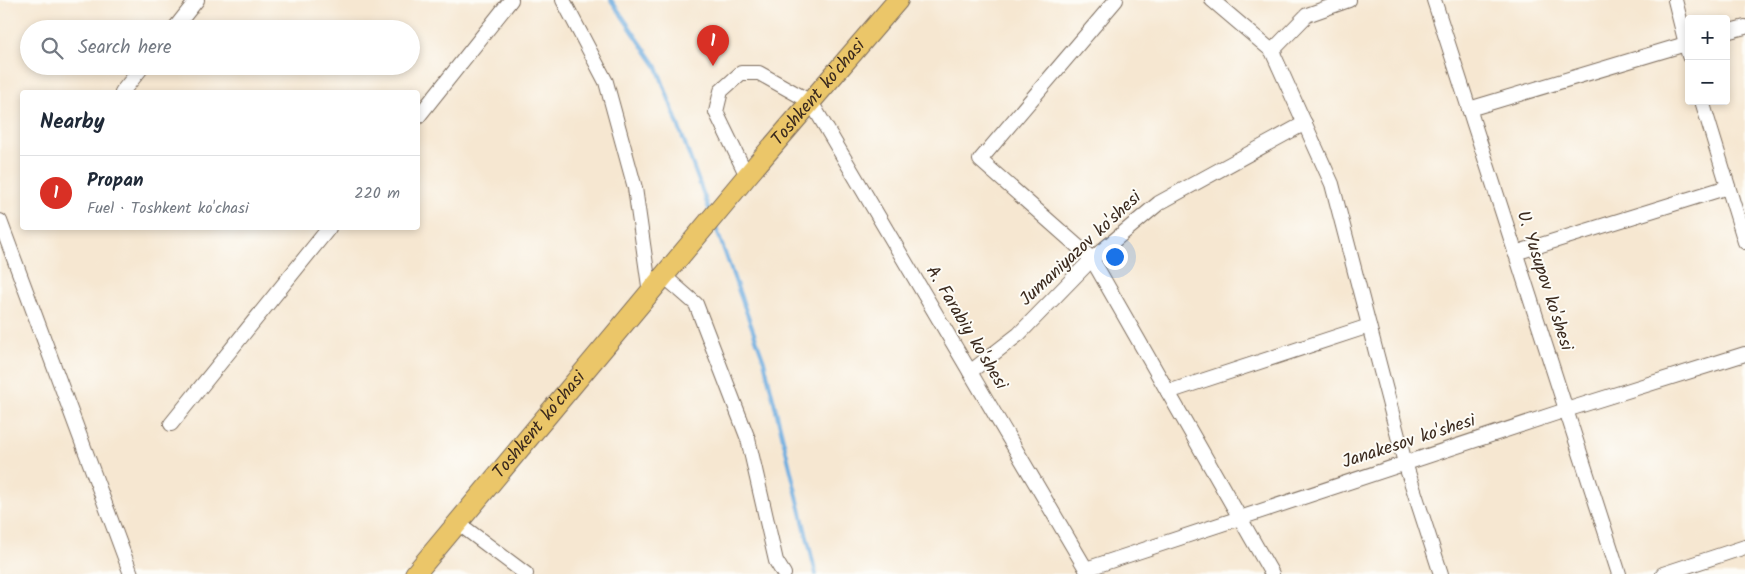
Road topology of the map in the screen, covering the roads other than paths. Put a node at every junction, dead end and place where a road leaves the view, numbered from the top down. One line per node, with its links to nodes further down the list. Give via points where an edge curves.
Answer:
1 (197, 0): 10 (street)
2 (511, 0): 21 (street)
3 (564, 0): 31 (street, via 606,82 635,188)
4 (898, 0): 18 (highway, Toshkent ko'chasi)
5 (1116, 0): 29 (street, via 980,160)
6 (1212, 0): 15 (street)
7 (1349, 0): 15 (street, via 1307,15)
8 (1434, 0): 20 (street, U. Yusupov ko'shesi)
9 (1675, 0): 13 (street)
10 (181, 20)
11 (1745, 27): 12 (street)
12 (1730, 31)
13 (1685, 37)
14 (1685, 49): 20 (street)
15 (1272, 51): 22 (street)
16 (136, 75): 17 (street)
17 (124, 90)
18 (811, 102): 23 (highway, Toshkent ko'chasi); 23 (street, via 759,73 741,73 721,92 716,112); 34 (street, A. Farabiy ko'shesi)
19 (1703, 105): 24 (street)
20 (1469, 109): 28 (street, U. Yusupov ko'shesi)
21 (420, 114)
22 (1305, 124): 29 (street, Jumaniyazov ko'shesi, via 1159,203); 32 (street, via 1332,184)
23 (743, 182): 30 (highway, Toshkent ko'chasi)
24 (1728, 187): 27 (street); 28 (street)
25 (0, 221): 43 (street)
26 (327, 230): 37 (street)
27 (1745, 242)
28 (1515, 253): 36 (street, U. Yusupov ko'shesi)
29 (1092, 259): 34 (street, Jumaniyazov ko'shesi, via 1019,334); 35 (street)
30 (664, 276): 31 (highway, Toshkent ko'chasi); 46 (street, via 696,304 748,439 776,561)
31 (650, 293): 40 (highway, Toshkent ko'chasi)
32 (1370, 326): 35 (street); 38 (street)
33 (1745, 354): 36 (street, Janakesov ko'shesi)
34 (970, 372): 42 (street, A. Farabiy ko'shesi)
35 (1168, 392): 39 (street)
36 (1566, 410): 38 (street, Janakesov ko'shesi); 49 (street, U. Yusupov ko'shesi)
37 (171, 424)
38 (1405, 463): 39 (street, Janakesov ko'shesi); 48 (street)
39 (1240, 518): 42 (street, Janakesov ko'shesi); 47 (street)
40 (458, 523): 44 (highway, Toshkent ko'chasi); 45 (street)
41 (1745, 547): 50 (street)
42 (1087, 571)
43 (131, 574)
44 (415, 574)
45 (526, 574)
46 (784, 574)
47 (1272, 574)
48 (1441, 574)
49 (1619, 574)
50 (1663, 574)

